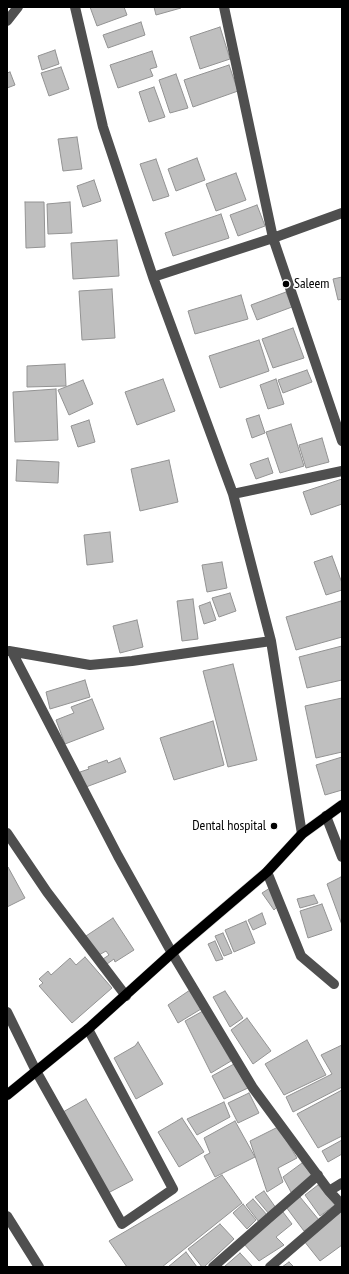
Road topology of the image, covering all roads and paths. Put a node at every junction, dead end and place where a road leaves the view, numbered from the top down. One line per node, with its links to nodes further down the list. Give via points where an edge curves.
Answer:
1 (18, 7): 4 (street)
2 (75, 7): 7 (street, via 103,127)
3 (224, 7): 6 (street)
4 (7, 21)
5 (342, 213): 6 (street)
6 (273, 238): 7 (street); 8 (street)
7 (153, 277): 10 (street)
8 (342, 441)
9 (342, 471): 10 (street)
10 (233, 494): 11 (street)
11 (271, 641): 12 (street, via 90,665); 16 (street)
12 (10, 652): 19 (street)
13 (342, 805): 14 (main road)
14 (326, 816): 16 (main road); 17 (street)
15 (7, 833): 21 (street, via 47,892)
16 (302, 834): 18 (main road)
17 (342, 858)
18 (267, 872): 19 (main road); 20 (street, via 301,956)
19 (172, 954): 21 (main road); 26 (street, via 253,1088)
20 (334, 984)
21 (126, 996): 23 (main road)
22 (7, 1012): 24 (street)
23 (88, 1029): 24 (main road); 24 (street, via 173,1189 122,1224)
24 (36, 1071): 25 (main road)
25 (7, 1095)
26 (318, 1175): 28 (street); 32 (street)
27 (342, 1183): 28 (street)
28 (329, 1191): 29 (street)
29 (342, 1205): 33 (street)
30 (7, 1216): 31 (street)
31 (39, 1267)
32 (213, 1267)
33 (270, 1267)

